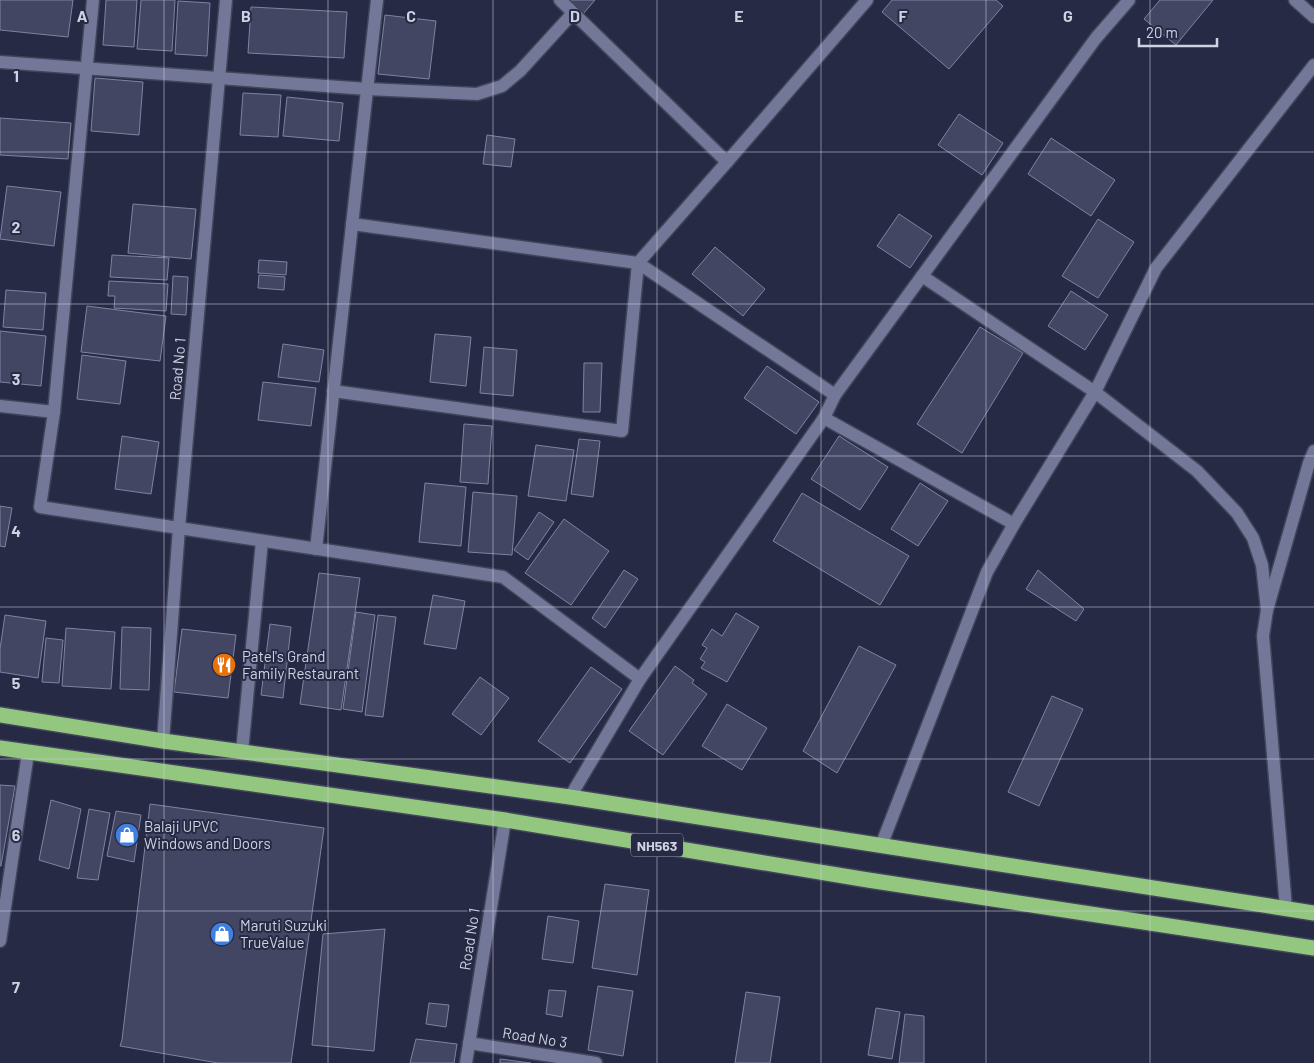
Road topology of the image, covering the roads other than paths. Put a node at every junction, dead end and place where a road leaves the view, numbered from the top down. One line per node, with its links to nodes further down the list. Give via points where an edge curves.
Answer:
1 (93, 0): 12 (street)
2 (226, 0): 13 (street, Road No 1)
3 (376, 0): 14 (street)
4 (560, 0): 8 (street)
5 (867, 0): 15 (street)
6 (1130, 0): 18 (street, via 1096,38)
7 (1295, 0): 9 (street)
8 (573, 13): 14 (street, via 502,86 476,94); 15 (street)
9 (1314, 17)
10 (0, 62): 12 (street)
11 (1314, 65): 20 (street, via 1156,268)
12 (86, 68): 13 (street); 23 (street)
13 (219, 78): 14 (street); 27 (street, Road No 1)
14 (367, 89): 16 (street)
15 (728, 162): 17 (street)
16 (352, 224): 17 (street); 19 (street)
17 (638, 263): 19 (street, via 622,431); 21 (street)
18 (922, 276): 20 (street); 21 (street)
19 (333, 391): 29 (street)
20 (1095, 392): 26 (street); 30 (street, via 1197,471 1237,513 1253,538 1262,565)
21 (835, 395): 24 (street)
22 (0, 406): 23 (street)
23 (54, 412): 27 (street, via 40,507)
24 (824, 418): 26 (street); 31 (street)
25 (1314, 452): 30 (street)
26 (1014, 524): 39 (street, via 987,572)
27 (179, 528): 28 (street); 33 (street, Road No 1)
28 (262, 541): 29 (street); 35 (street)
29 (316, 549): 31 (street, via 504,577)
30 (1267, 610): 40 (street, via 1264,654)
31 (640, 679): 37 (street)
32 (0, 715): 33 (highway, NH563)
33 (163, 741): 35 (highway, NH563)
34 (0, 748): 36 (highway, NH563)
35 (242, 752): 37 (highway, NH563)
36 (28, 753): 38 (highway, NH563); 42 (street)
37 (570, 797): 39 (highway, NH563)
38 (505, 820): 43 (highway, NH563, via 868,880); 44 (street, Road No 1)
39 (881, 846): 40 (highway, NH563)
40 (1286, 908): 41 (highway, NH563)
41 (1314, 912)
42 (0, 941)
43 (1314, 948)
44 (469, 1043): 45 (street, Road No 1); 46 (street, Road No 3)
45 (466, 1063)
46 (596, 1063)

